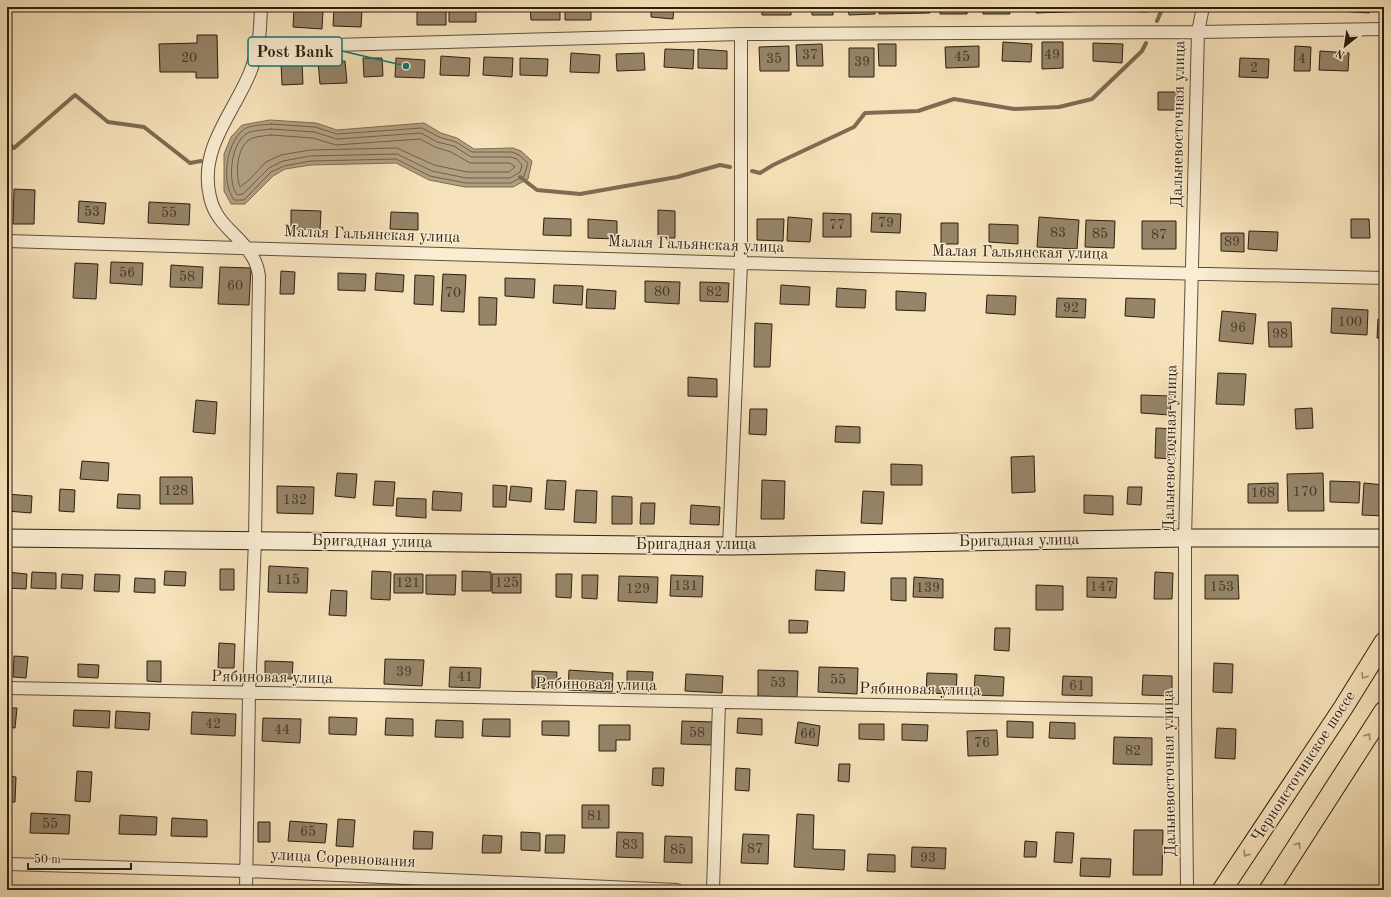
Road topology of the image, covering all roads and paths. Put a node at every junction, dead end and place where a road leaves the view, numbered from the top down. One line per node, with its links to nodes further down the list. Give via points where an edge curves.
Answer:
1 (261, 7): 6 (street)
2 (1203, 7): 4 (street, Дальневосточная улица)
3 (1384, 29): 4 (street)
4 (1198, 32): 5 (street); 10 (street, Дальневосточная улица)
5 (741, 34): 6 (street); 9 (street)
6 (259, 47): 8 (street, via 242,92 216,137 211,154 208,184 216,213)
7 (7, 241): 8 (street, Малая Гальянская улица)
8 (246, 248): 9 (street, Малая Гальянская улица); 15 (street, via 256,263 259,276)
9 (741, 262): 10 (street, Малая Гальянская улица); 16 (street)
10 (1192, 273): 11 (street, Малая Гальянская улица); 13 (street, Дальневосточная улица)
11 (1384, 278)
12 (7, 538): 15 (street, Бригадная улица)
13 (1185, 538): 14 (street, Бригадная улица); 16 (street, Бригадная улица); 21 (street, Дальневосточная улица)
14 (1384, 538)
15 (255, 540): 16 (street, Бригадная улица); 19 (street)
16 (729, 546)
17 (1384, 642): 29 (main road, Черноисточинское шоссе, one-way to 29)
18 (7, 688): 19 (street, Рябиновая улица)
19 (249, 694): 20 (street, Рябиновая улица); 24 (street)
20 (719, 703): 21 (street, Рябиновая улица); 27 (street)
21 (1185, 711): 28 (street, Дальневосточная улица)
22 (1384, 711): 30 (main road, one-way to 22)
23 (7, 864): 24 (street, улица Соревнования)
24 (246, 871): 25 (street); 26 (street, улица Соревнования)
25 (246, 890)
26 (677, 890)
27 (713, 890)
28 (1186, 890)
29 (1222, 890)
30 (1269, 890)

